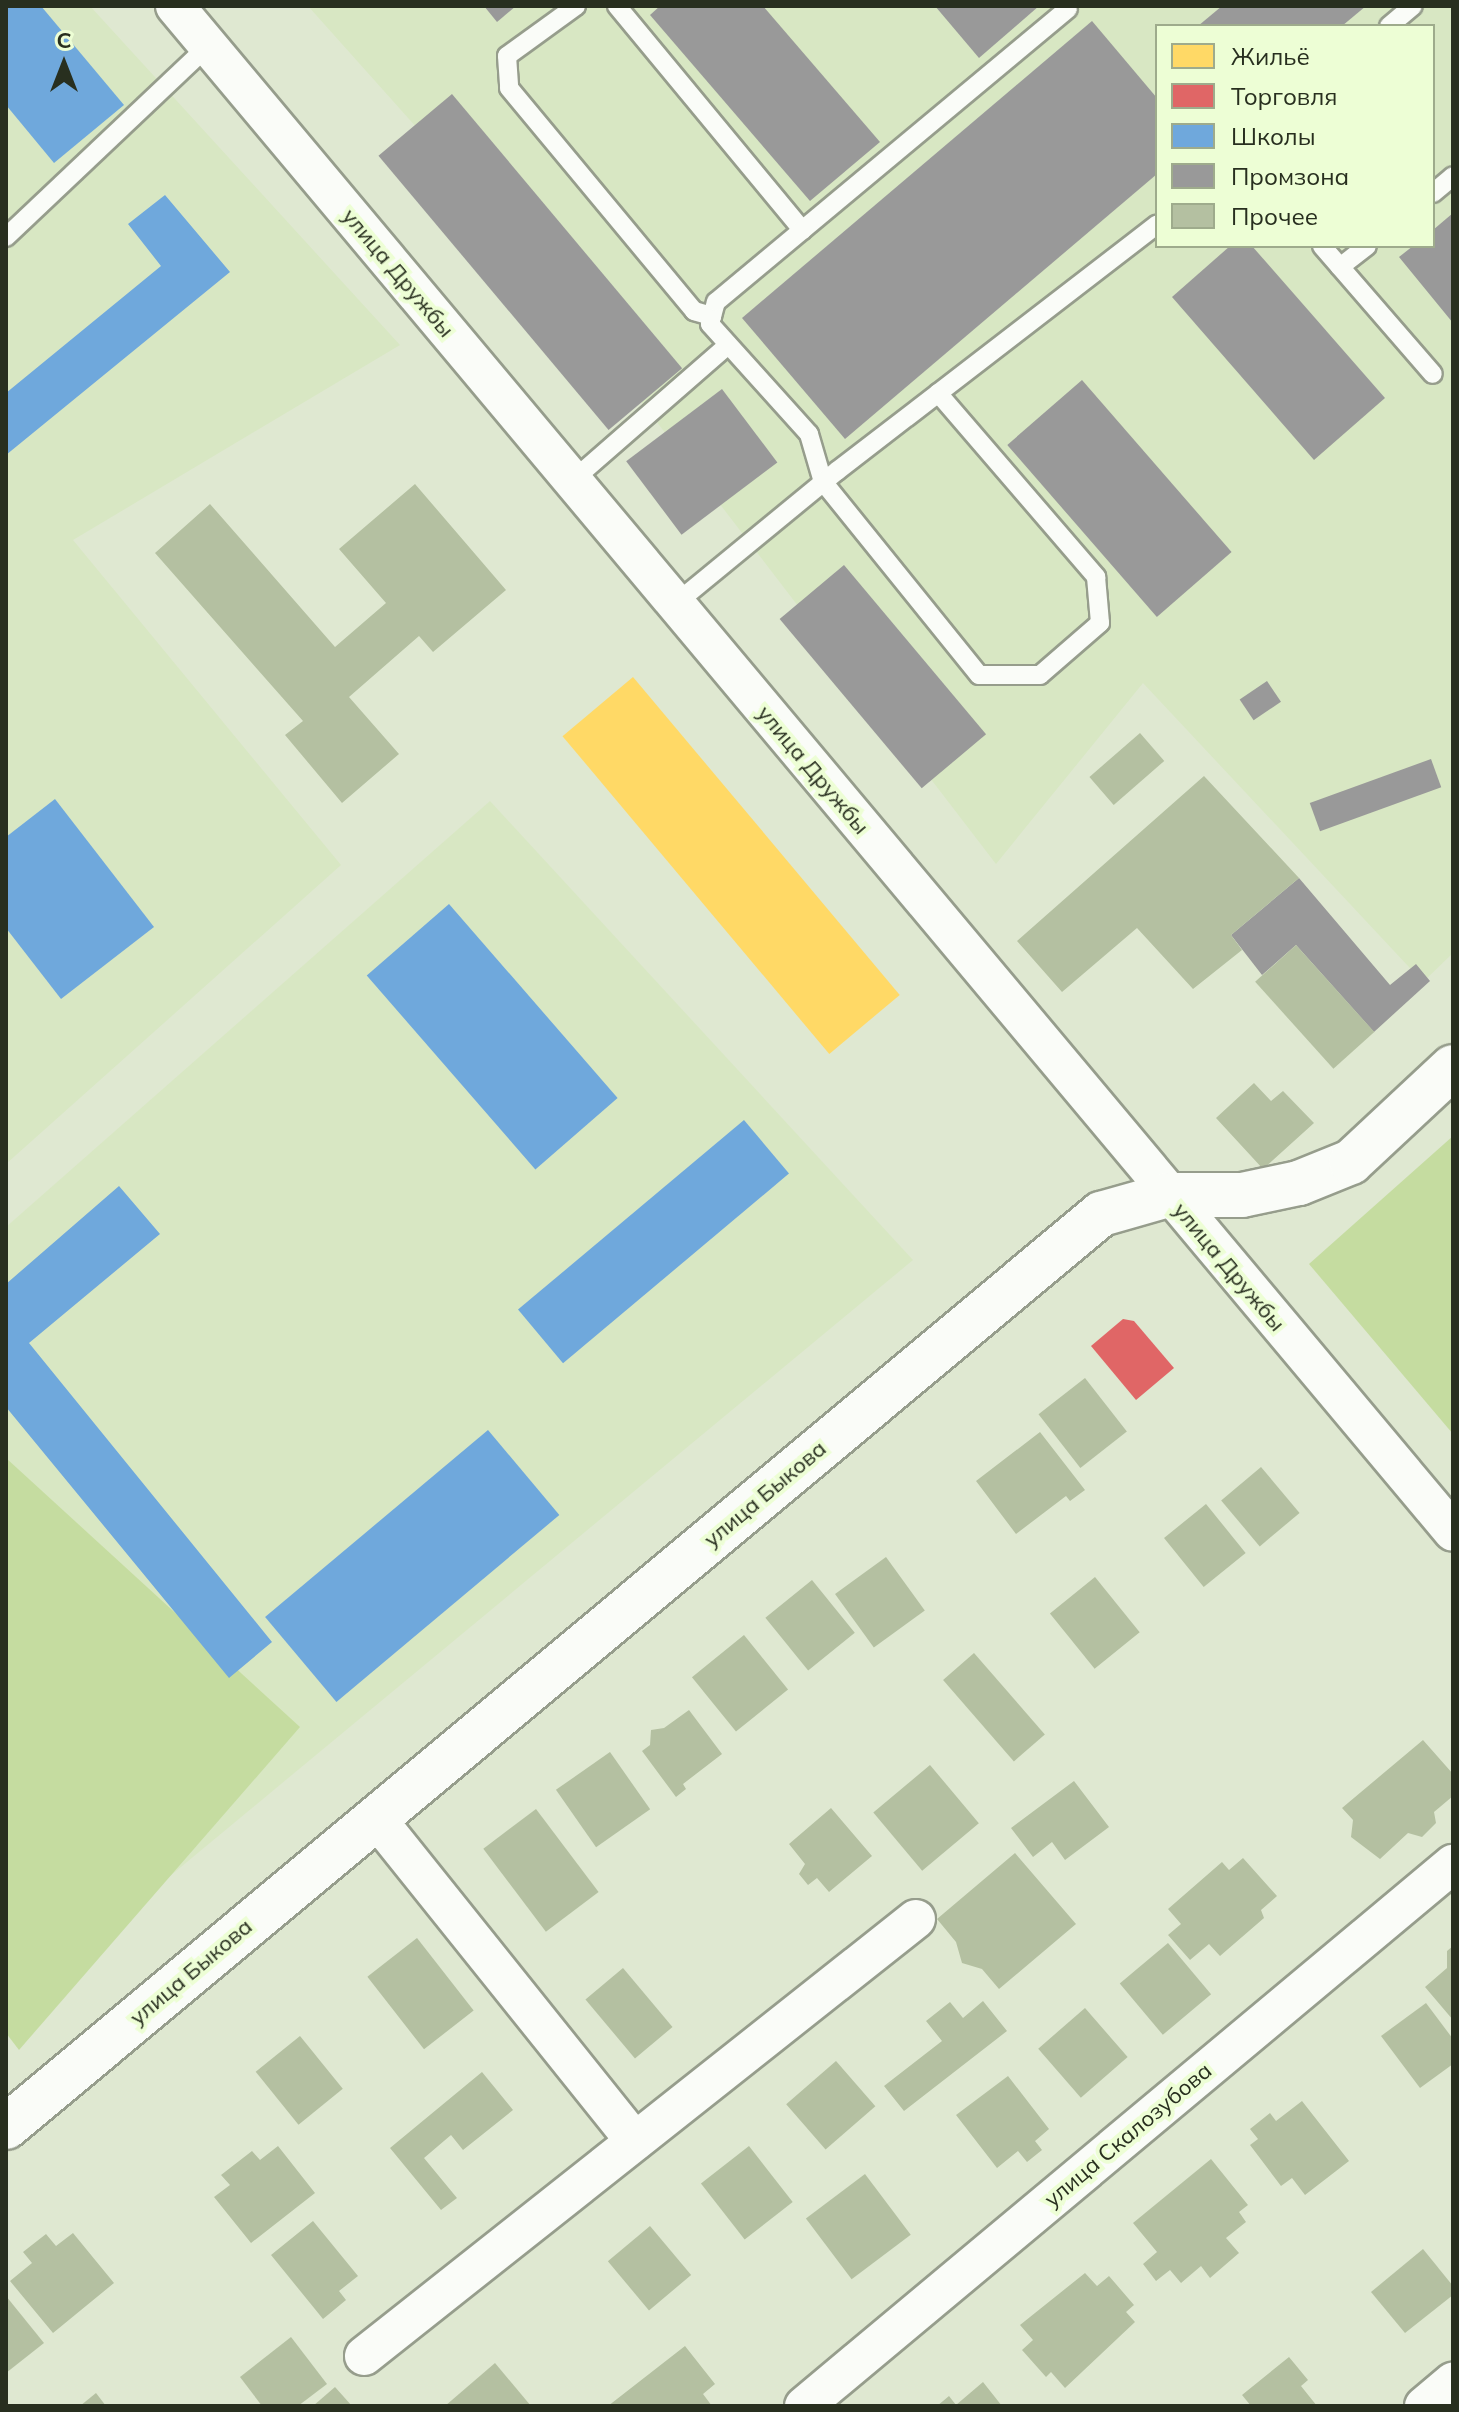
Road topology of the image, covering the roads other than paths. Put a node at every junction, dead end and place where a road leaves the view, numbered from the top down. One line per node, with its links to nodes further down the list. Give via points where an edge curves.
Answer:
1 (175, 6): 7 (street, улица Дружбы)
2 (576, 6): 16 (lane, via 507,56 509,88 694,311)
3 (617, 6): 11 (lane)
4 (1413, 6): 6 (lane)
5 (1068, 9): 11 (lane)
6 (1391, 24)
7 (208, 46): 12 (lane); 20 (street, улица Дружбы)
8 (1453, 176): 9 (lane)
9 (1435, 191)
10 (1155, 227): 19 (lane)
11 (802, 230): 16 (lane, via 716,302)
12 (6, 237)
13 (1324, 248): 15 (lane)
14 (1364, 248): 15 (lane)
15 (1340, 267): 18 (lane)
16 (712, 316): 17 (lane, via 710,324)
17 (728, 345): 20 (lane); 21 (lane, via 809,434)
18 (1433, 374)
19 (938, 393): 21 (lane); 21 (lane, via 1096,577 1100,623 1040,675 979,675)
20 (572, 481): 22 (street, улица Дружбы)
21 (823, 482): 22 (lane)
22 (675, 604): 24 (street, улица Дружбы)
23 (1453, 1067): 24 (street, улица Быкова, via 1351,1162 1299,1183 1242,1195)
24 (1168, 1195): 25 (street, улица Дружбы); 26 (street, улица Быкова, via 1101,1214)
25 (1453, 1532)
26 (376, 1818): 29 (street, улица Быкова); 30 (street)
27 (1453, 1864): 33 (street, улица Скалозубова)
28 (916, 1919): 30 (street)
29 (6, 2127)
30 (635, 2141): 31 (street)
31 (364, 2356)
32 (1453, 2382): 34 (street)
33 (804, 2406)
34 (1424, 2406)

